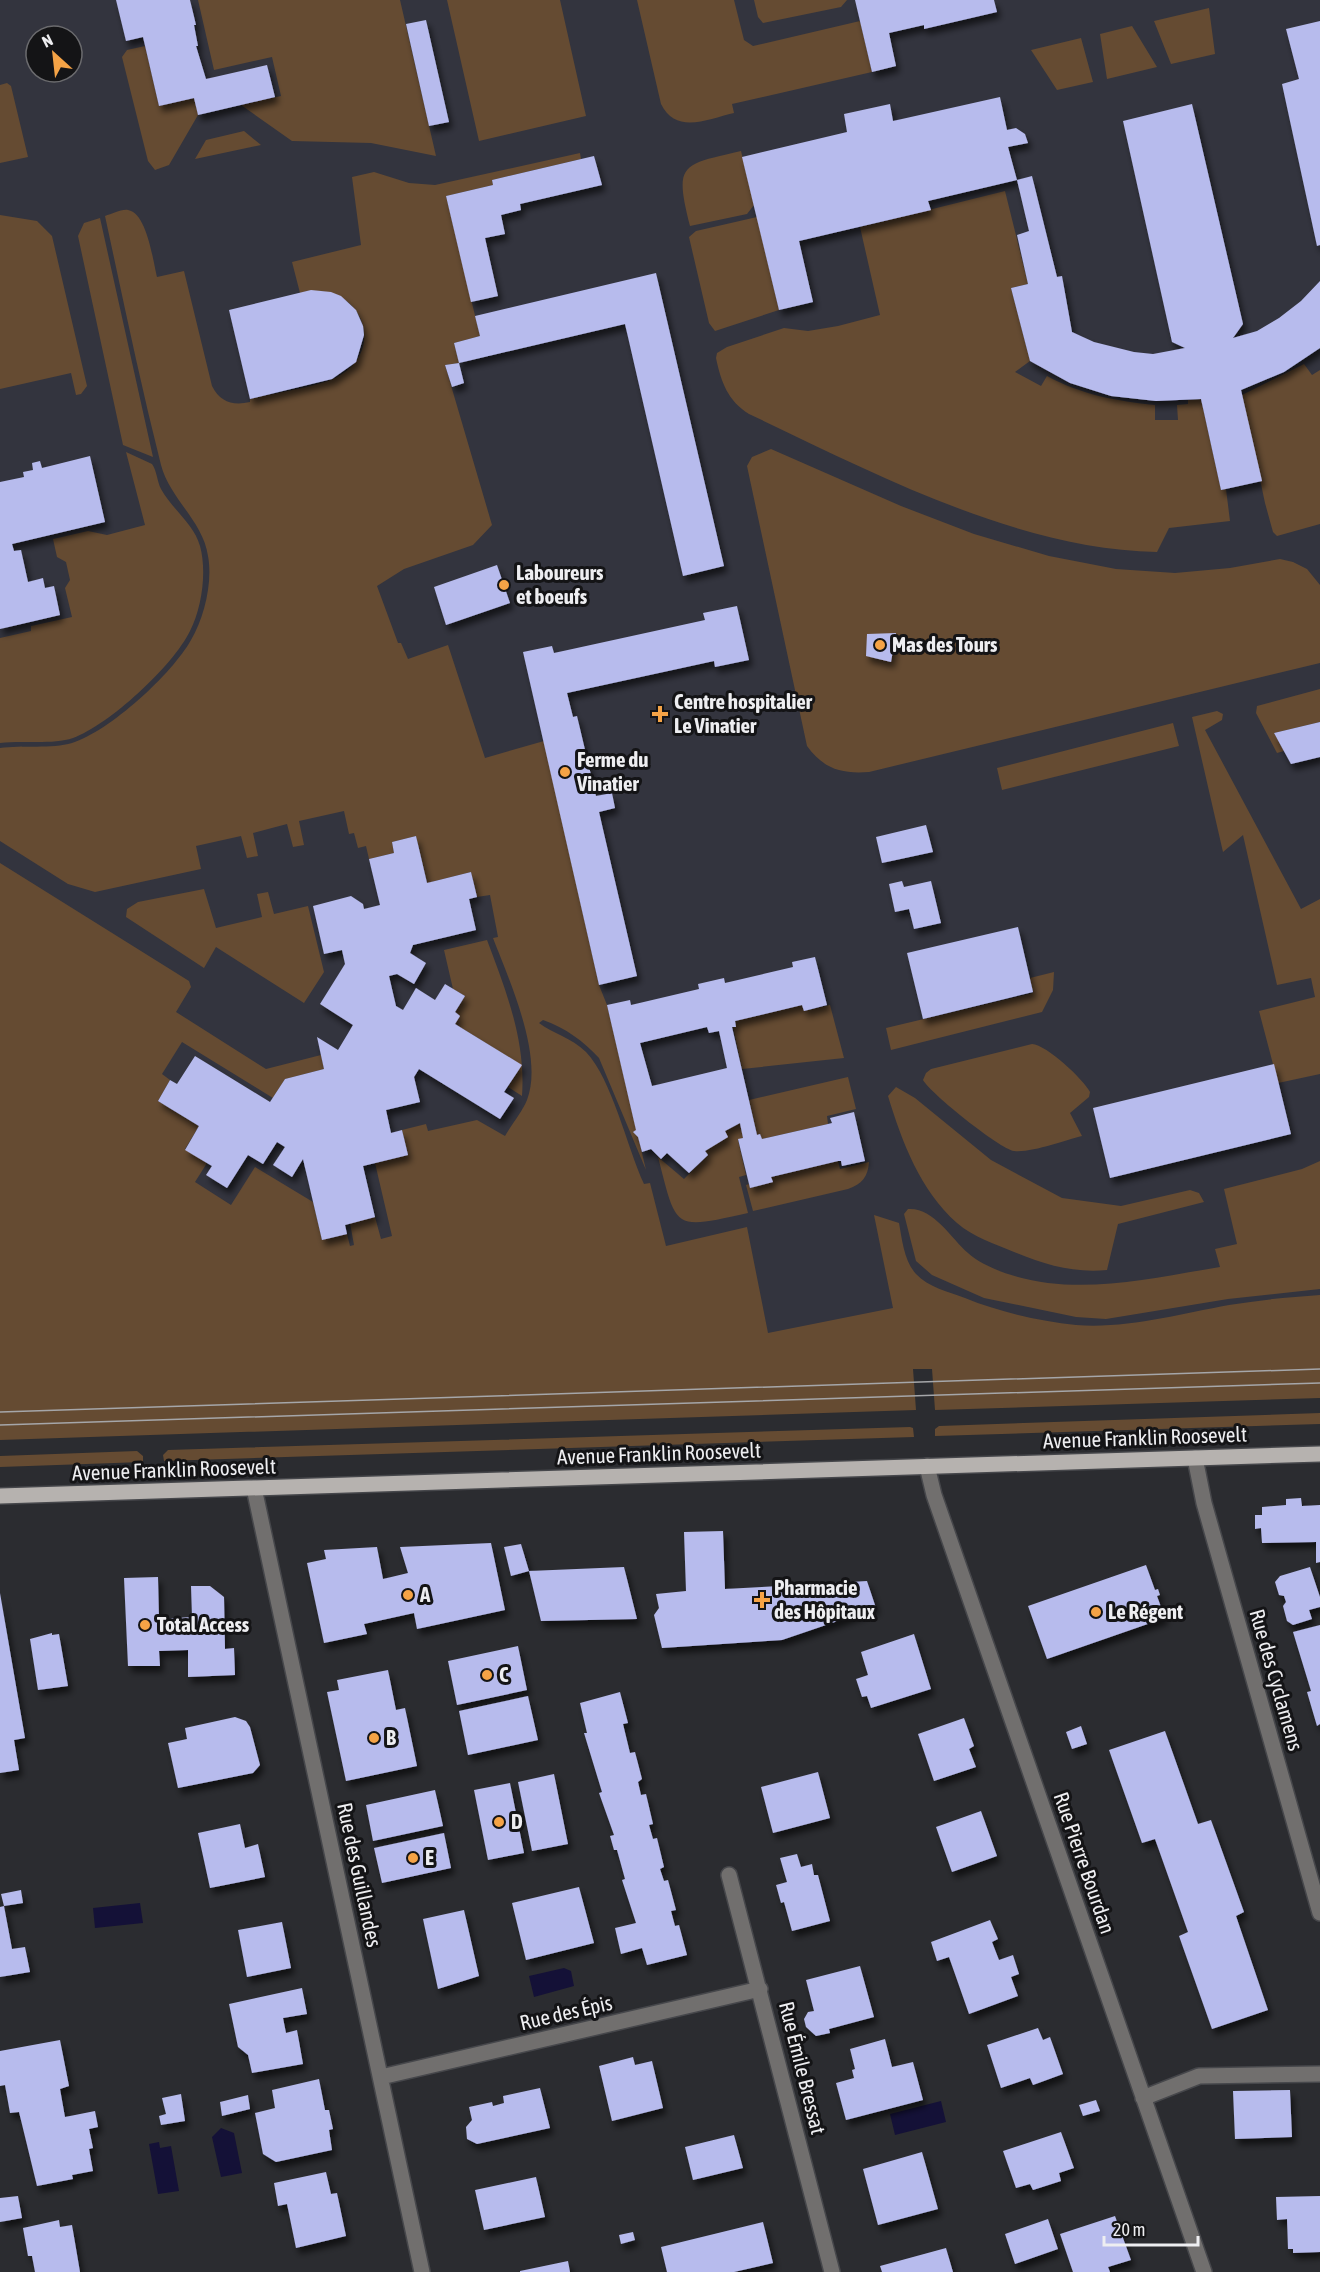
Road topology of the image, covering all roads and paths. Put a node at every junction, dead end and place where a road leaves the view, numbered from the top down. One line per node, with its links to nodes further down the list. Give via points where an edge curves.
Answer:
1 (1320, 1454): 2 (main road, Avenue Franklin Roosevelt)
2 (1195, 1458): 3 (main road, Avenue Franklin Roosevelt); 7 (street, Rue des Cyclamens, via 1204,1503)
3 (927, 1466): 4 (main road, Avenue Franklin Roosevelt); 11 (street, Rue Pierre Bourdan)
4 (254, 1488): 5 (main road, Avenue Franklin Roosevelt); 10 (street, Rue des Guillandes)
5 (0, 1496)
6 (729, 1875): 8 (street, Rue Émile Bressat)
7 (1320, 1913)
8 (760, 1989): 10 (street, Rue des Épis); 13 (street, Rue Émile Bressat)
9 (1320, 2074): 11 (street, via 1199,2076)
10 (381, 2077): 12 (street, Rue des Guillandes)
11 (1143, 2098): 14 (street, Rue Pierre Bourdan)
12 (422, 2272)
13 (832, 2272)
14 (1204, 2272)

